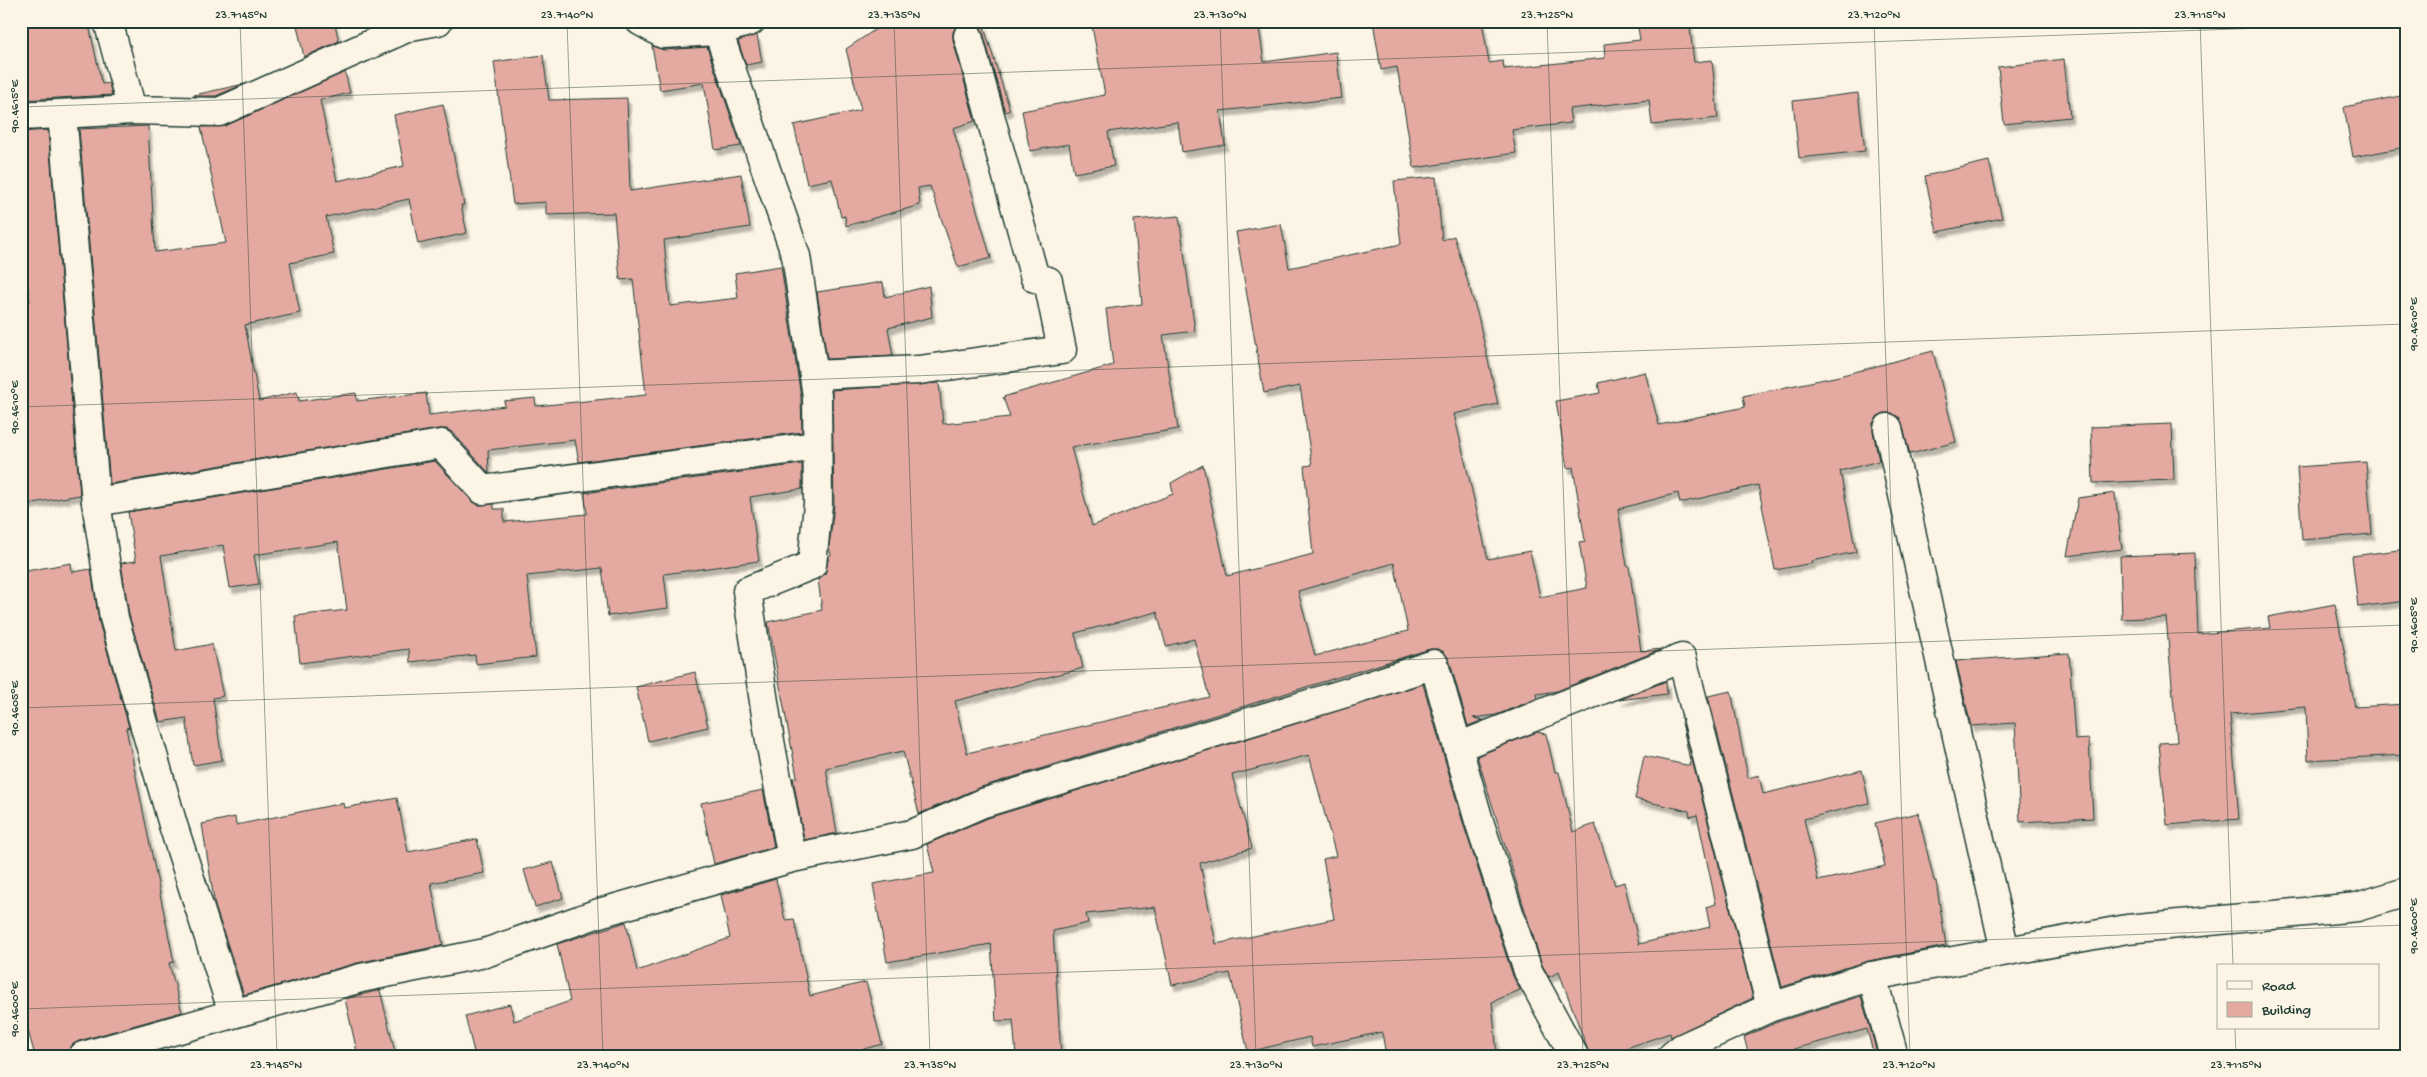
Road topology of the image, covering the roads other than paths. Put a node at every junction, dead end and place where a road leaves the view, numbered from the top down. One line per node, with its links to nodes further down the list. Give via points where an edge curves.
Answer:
1 (108, 21): 7 (street)
2 (438, 21): 7 (street, via 411,26 219,112)
3 (640, 21): 5 (street, via 664,34)
4 (751, 21): 5 (street)
5 (718, 31): 10 (street, via 796,256)
6 (968, 36): 10 (street, via 1035,278 1048,281 1062,350 919,370)
7 (132, 110): 8 (street)
8 (62, 114): 9 (street); 13 (street)
9 (21, 116)
10 (814, 375): 12 (street)
11 (1888, 428): 17 (street)
12 (817, 446): 13 (street, via 484,490 441,444); 15 (street, via 818,504 812,566 747,591)
13 (96, 502): 20 (street, via 114,618 173,825)
14 (1458, 747): 15 (street, via 1434,664 983,802 912,834); 19 (street, via 1682,658); 22 (street, via 1528,970)
15 (792, 858): 20 (street, via 599,913 485,953 361,978)
16 (2406, 892): 17 (street, via 2356,907 2127,929)
17 (2005, 951): 18 (street)
18 (1872, 976): 19 (street); 24 (street)
19 (1771, 1007): 23 (street, via 1682,1048)
20 (233, 1013): 21 (street)
21 (83, 1056)
22 (1574, 1056)
23 (1672, 1056)
24 (1894, 1056)

